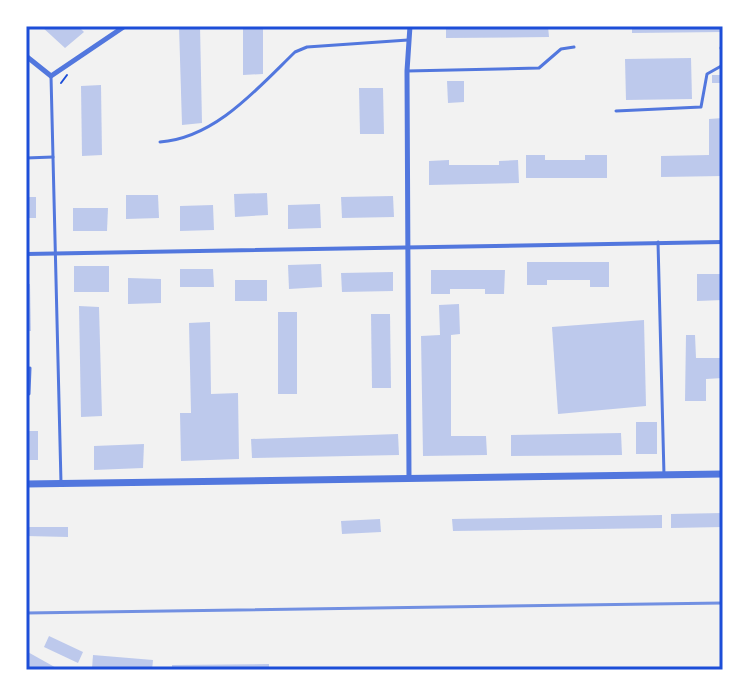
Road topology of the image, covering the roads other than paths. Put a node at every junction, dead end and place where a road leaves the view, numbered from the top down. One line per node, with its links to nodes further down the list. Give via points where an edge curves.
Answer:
1 (125, 26): 8 (street)
2 (410, 26): 3 (street)
3 (410, 40): 7 (street); 10 (lane, via 307,47 198,133)
4 (574, 47): 7 (lane, via 561,49 539,68)
5 (722, 48): 9 (lane, via 723,65 707,74 701,107)
6 (26, 56): 8 (street)
7 (407, 71): 15 (street)
8 (51, 76): 11 (lane)
9 (616, 111)
10 (160, 142)
11 (53, 157): 12 (lane); 17 (lane)
12 (26, 158)
13 (658, 242): 14 (street); 15 (street); 21 (lane)
14 (723, 242)
15 (410, 246): 17 (street); 22 (street)
16 (26, 254): 17 (street)
17 (54, 254): 23 (lane)
18 (30, 368): 19 (lane)
19 (26, 394)
20 (723, 474): 21 (street)
21 (664, 475): 22 (street)
22 (409, 479): 23 (street)
23 (61, 483): 24 (street)
24 (26, 484)

